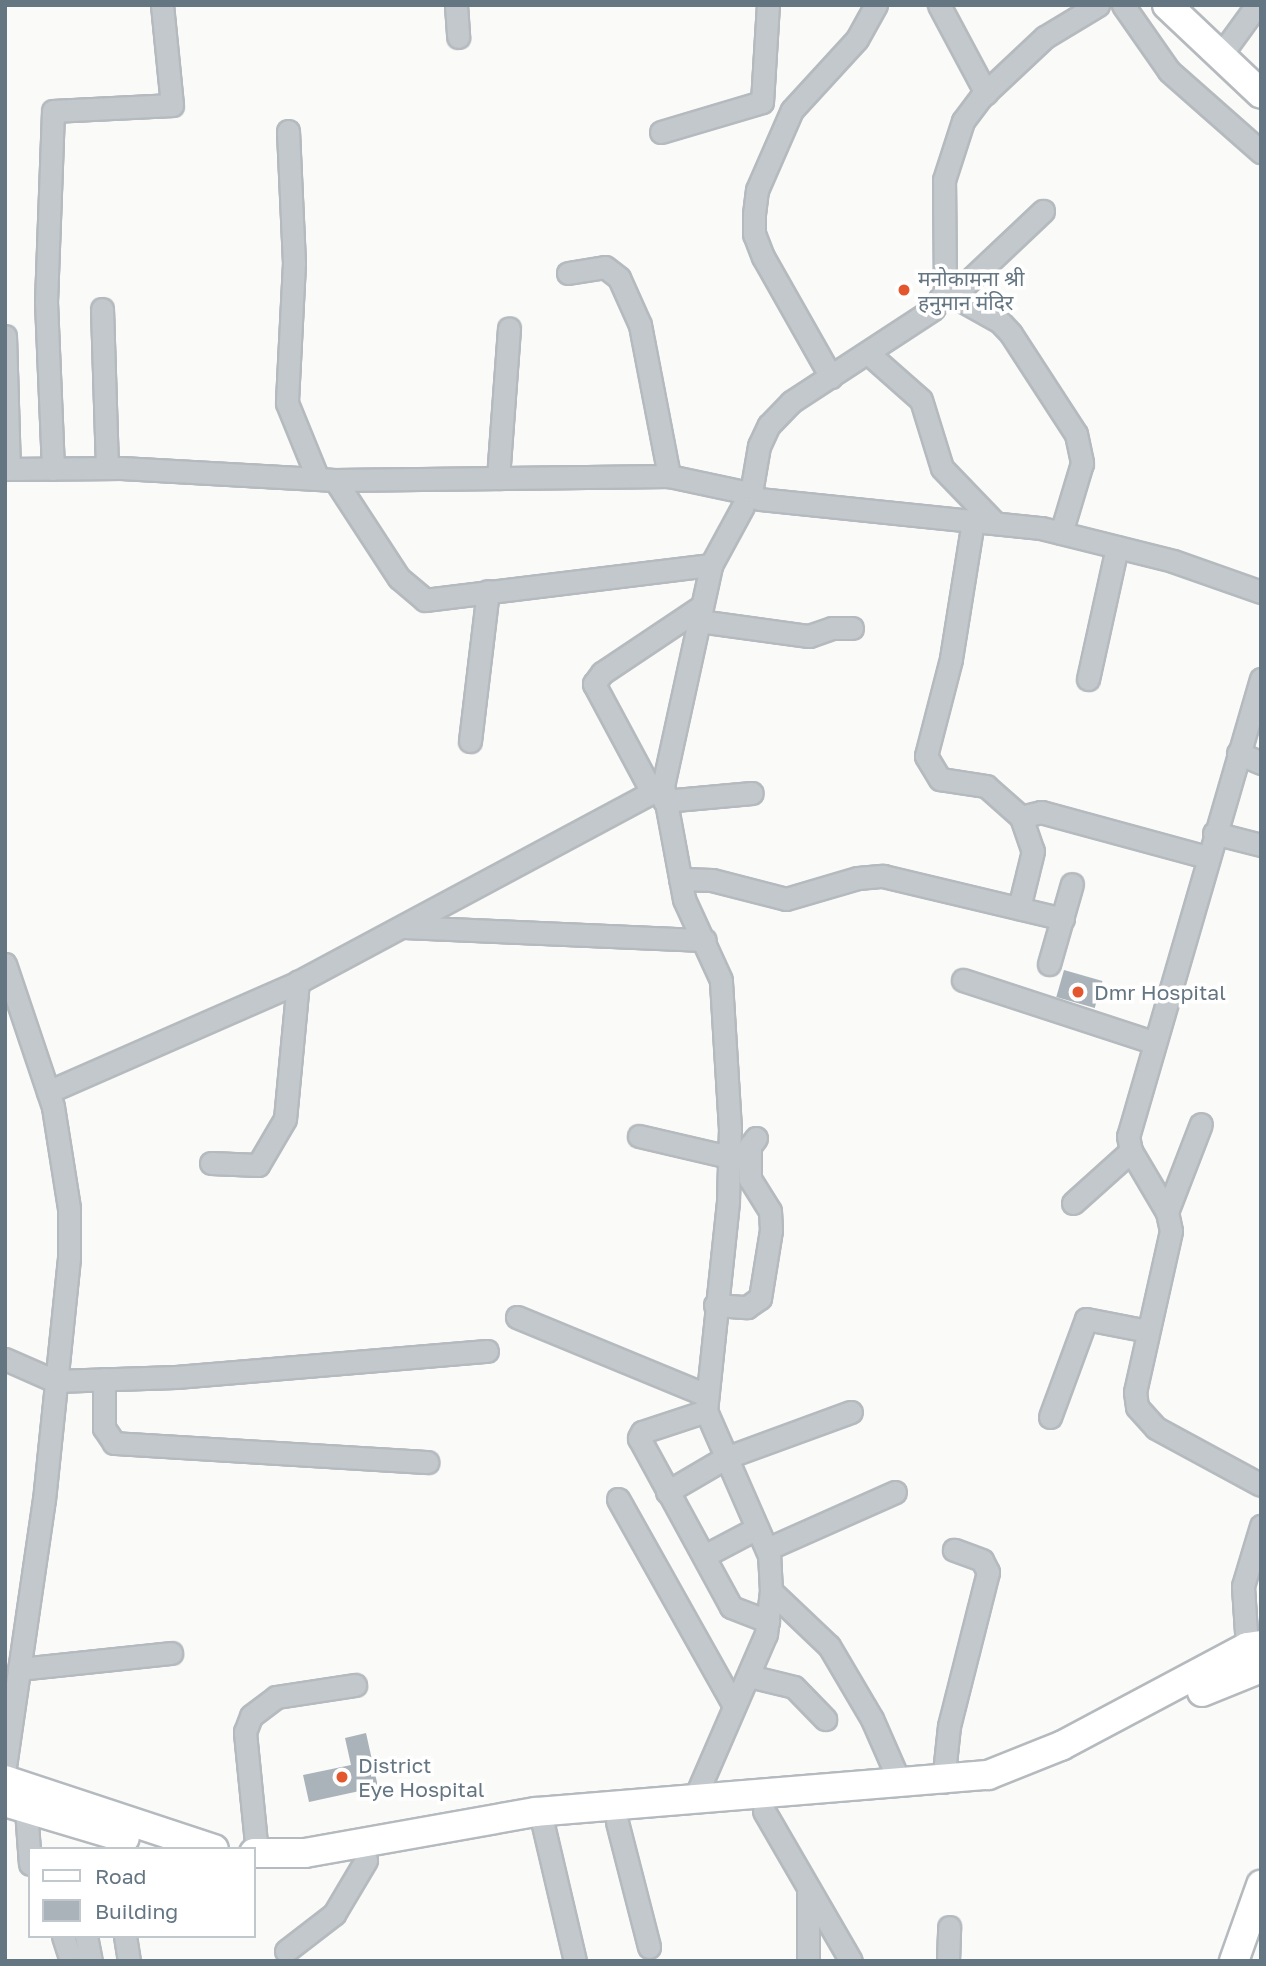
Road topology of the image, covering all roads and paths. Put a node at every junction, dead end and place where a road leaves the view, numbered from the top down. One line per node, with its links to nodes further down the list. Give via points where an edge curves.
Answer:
1 (162, 5): 27 (street, via 172,105 54,111 46,302)
2 (456, 5): 10 (street)
3 (768, 5): 15 (street, via 762,102)
4 (876, 5): 24 (street, via 863,31 792,110 757,190 754,214 754,234 763,257)
5 (939, 5): 12 (street)
6 (1098, 5): 12 (street, via 1045,37)
7 (1123, 5): 16 (street, via 1169,71)
8 (1167, 5): 11 (main road)
9 (1257, 5): 11 (street)
10 (458, 37)
11 (1220, 56): 13 (main road)
12 (986, 93): 19 (street, via 963,121 948,154 942,218)
13 (1261, 94)
14 (288, 131): 30 (street, via 294,263 287,403)
15 (661, 132)
16 (1261, 152)
17 (1043, 211): 19 (street)
18 (568, 273): 28 (street, via 605,267 620,278 640,325)
19 (949, 293): 23 (street); 34 (street, via 1011,334 1076,434 1082,463)
20 (102, 309): 25 (street)
21 (509, 328): 29 (street)
22 (5, 336): 26 (street)
23 (869, 354): 24 (street); 33 (street, via 921,400 943,468)
24 (831, 377): 31 (street, via 791,402 769,425 754,459)
25 (107, 468): 27 (street); 30 (street)
26 (7, 469): 27 (street)
27 (53, 469)
28 (669, 476): 29 (street); 31 (street)
29 (498, 478): 30 (street)
30 (327, 480): 37 (street, via 409,589 425,600 440,601)
31 (748, 496): 32 (street); 36 (street)
32 (973, 521): 33 (street); 48 (street, via 951,659 926,757 940,779 986,786)
33 (995, 523): 34 (street)
34 (1061, 533): 35 (street)
35 (1117, 547): 38 (street); 41 (street)
36 (711, 565): 37 (street); 39 (street)
37 (488, 591): 43 (street)
38 (1261, 592)
39 (701, 613): 40 (street, via 809,636 832,628); 46 (street); 46 (street, via 603,673 594,684)
40 (852, 628)
41 (1088, 679)
42 (1261, 679): 44 (street)
43 (470, 741)
44 (1238, 753): 45 (street); 49 (street)
45 (1261, 763)
46 (660, 793): 47 (street); 52 (street); 56 (street)
47 (752, 793)
48 (1021, 817): 51 (street, via 1041,812); 54 (street, via 1033,851)
49 (1214, 833): 50 (street); 51 (street)
50 (1261, 845)
51 (1207, 857): 62 (street)
52 (680, 879): 54 (street, via 712,880 786,899 858,878 883,876); 57 (street)
53 (1072, 884): 55 (street)
54 (1019, 908): 55 (street)
55 (1063, 919): 59 (street)
56 (401, 927): 57 (street); 61 (street)
57 (705, 940): 68 (street, via 721,979)
58 (5, 964): 63 (street)
59 (1049, 964)
60 (963, 980): 62 (street)
61 (298, 982): 63 (street); 69 (street, via 285,1119 263,1162)
62 (1153, 1042): 67 (street, via 1129,1122)
63 (48, 1092): 78 (street, via 69,1208 69,1258)
64 (1200, 1124): 71 (street)
65 (639, 1136): 68 (street)
66 (756, 1138): 72 (street, via 750,1146 750,1180 770,1211 771,1230 760,1298 747,1307)
67 (1131, 1151): 70 (street); 71 (street)
68 (729, 1157): 72 (street)
69 (211, 1163)
70 (1073, 1203)
71 (1167, 1212): 74 (street, via 1170,1246)
72 (715, 1305): 79 (street)
73 (517, 1317): 79 (street)
74 (1148, 1331): 81 (street, via 1086,1319); 84 (street, via 1135,1392 1145,1420)
75 (487, 1351): 77 (street)
76 (5, 1359): 78 (street)
77 (104, 1379): 78 (street); 83 (street, via 104,1428 114,1443)
78 (55, 1381): 97 (street)
79 (705, 1402): 82 (street); 85 (street, via 639,1435)
80 (850, 1412): 82 (street)
81 (1050, 1417)
82 (726, 1458): 85 (street); 89 (street)
83 (426, 1462)
84 (1261, 1485)
85 (667, 1492): 92 (street)
86 (895, 1492): 90 (street)
87 (618, 1499): 100 (street)
88 (1261, 1526): 96 (street, via 1243,1586)
89 (757, 1528): 90 (street); 92 (street)
90 (767, 1549): 93 (street)
91 (954, 1550): 104 (street, via 982,1560 988,1572 950,1726)
92 (704, 1556): 94 (street, via 731,1608)
93 (771, 1591): 94 (street); 105 (street, via 830,1646 867,1709)
94 (768, 1621): 98 (street)
95 (171, 1653): 97 (street)
96 (1256, 1653): 104 (main road, via 1037,1757 988,1776); 108 (main road, via 1227,1679 1046,1771 978,1793)
97 (19, 1669): 102 (street)
98 (749, 1676): 100 (street); 101 (street, via 794,1687)
99 (355, 1685): 114 (street, via 276,1697 251,1716 245,1732)
100 (734, 1706): 106 (street)
101 (825, 1719)
102 (5, 1767)
103 (5, 1780): 113 (main road)
104 (943, 1782): 105 (main road)
105 (901, 1785): 106 (main road)
106 (694, 1800): 109 (main road)
107 (15, 1806): 111 (main road); 115 (street)
108 (764, 1811): 110 (main road); 120 (street)
109 (541, 1820): 110 (main road); 116 (main road); 118 (main road); 130 (street)
110 (617, 1822): 125 (street)
111 (111, 1841): 112 (main road)
112 (148, 1847)
113 (208, 1847)
114 (254, 1847)
115 (28, 1856)
116 (256, 1858)
117 (256, 1858): 118 (main road, via 305,1869)
118 (366, 1860): 126 (street, via 334,1914)
119 (1261, 1885): 134 (main road)
120 (808, 1888): 131 (street); 132 (street)
121 (949, 1927): 133 (street)
122 (64, 1938): 127 (street)
123 (86, 1938): 128 (street)
124 (125, 1938): 129 (street)
125 (649, 1947)
126 (286, 1951)
127 (71, 1961)
128 (91, 1961)
129 (129, 1961)
130 (575, 1961)
131 (808, 1961)
132 (850, 1961)
133 (948, 1961)
134 (1234, 1961)

